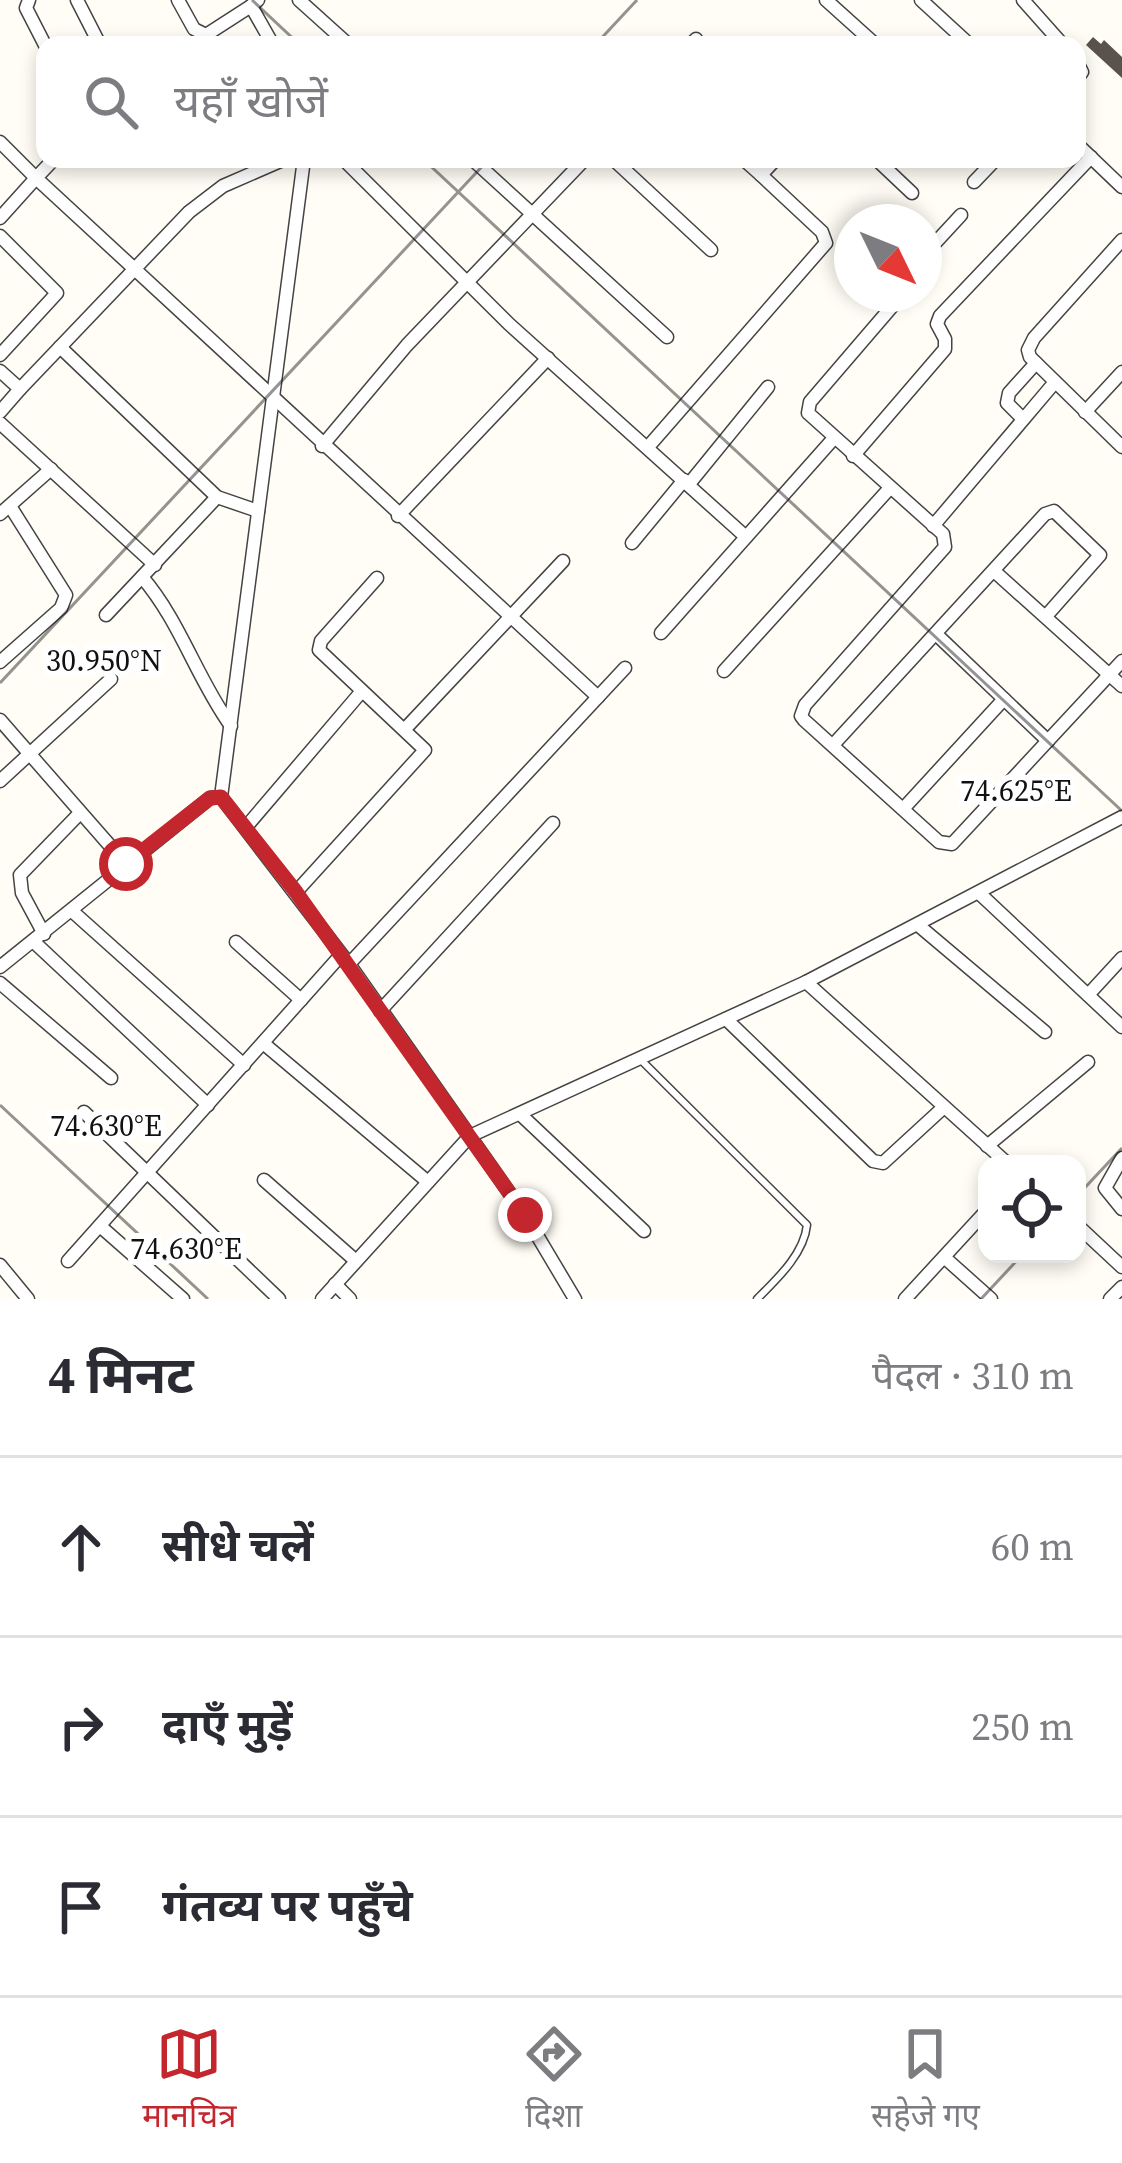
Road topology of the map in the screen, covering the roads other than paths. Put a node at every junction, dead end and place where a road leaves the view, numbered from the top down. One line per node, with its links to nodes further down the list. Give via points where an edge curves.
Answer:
1 (29, 0): 9 (street)
2 (77, 0): 10 (street)
3 (178, 0): 8 (street, via 206,35)
4 (299, 0): 12 (street)
5 (826, 0): 13 (street)
6 (921, 0): 14 (street)
7 (1023, 0): 15 (street)
8 (255, 3): 11 (street)
9 (40, 36)
10 (95, 36)
11 (269, 36)
12 (339, 36)
13 (866, 36)
14 (960, 36)
15 (1055, 36)
16 (0, 142): 33 (street)
17 (1086, 152): 18 (street)
18 (1091, 157): 19 (street); 35 (street)
19 (1086, 162)
20 (45, 168): 33 (street)
21 (264, 168): 44 (street, via 223,186)
22 (303, 168): 57 (street)
23 (352, 168): 45 (street)
24 (481, 168): 38 (street)
25 (577, 168): 38 (street)
26 (623, 168): 43 (street)
27 (753, 168): 32 (street)
28 (768, 168): 32 (street)
29 (886, 168): 36 (street)
30 (987, 168): 34 (street)
31 (1081, 168): 66 (street, via 940,316 945,349)
32 (761, 175): 64 (street, via 826,243)
33 (36, 178): 39 (street); 44 (street)
34 (974, 182)
35 (1122, 188)
36 (912, 193)
37 (961, 215): 41 (street)
38 (532, 216): 45 (street); 47 (street)
39 (0, 218)
40 (0, 236): 49 (street, via 57,292)
41 (942, 236)
42 (1122, 240): 51 (street, via 1034,338 1028,350)
43 (711, 250)
44 (132, 269): 48 (street); 57 (street)
45 (468, 285): 50 (street); 63 (street)
46 (888, 312): 62 (street, via 809,406)
47 (667, 337)
48 (60, 347): 56 (street); 70 (street)
49 (0, 355)
50 (548, 358): 64 (street); 73 (street)
51 (1036, 364): 54 (street); 60 (street, via 1009,393 1007,403)
52 (0, 370): 56 (street)
53 (1122, 372): 59 (street)
54 (1055, 382): 59 (street); 60 (street)
55 (767, 386): 68 (street)
56 (20, 388): 58 (street)
57 (273, 400): 63 (street); 72 (street)
58 (0, 412)
59 (1085, 412): 65 (street)
60 (1023, 419): 74 (street)
61 (0, 422): 67 (street)
62 (834, 438): 66 (street); 75 (street)
63 (322, 446): 73 (street)
64 (648, 447): 68 (street)
65 (1122, 447)
66 (854, 456): 69 (street)
67 (51, 469): 71 (street); 78 (street)
68 (687, 482): 75 (street); 76 (street)
69 (889, 489): 74 (street); 90 (street)
70 (217, 496): 72 (street); 78 (street)
71 (5, 510): 88 (street, via 66,595 62,608)
72 (258, 512): 98 (street)
73 (398, 516): 84 (street)
74 (933, 526): 101 (street, via 946,541 942,553 802,711)
75 (746, 537): 85 (street)
76 (632, 543)
77 (562, 561): 84 (street)
78 (154, 565): 80 (street)
79 (994, 571): 83 (street); 83 (street, via 1045,514 1058,512 1100,555); 86 (street)
80 (142, 577): 82 (street); 98 (street)
81 (377, 578): 94 (street, via 318,646)
82 (106, 615)
83 (1047, 615): 91 (street)
84 (510, 616): 95 (street); 99 (street)
85 (661, 633)
86 (936, 634): 96 (street); 101 (street)
87 (1122, 661): 91 (street)
88 (0, 662)
89 (625, 668): 95 (street)
90 (724, 671)
91 (1109, 674): 93 (street); 100 (street)
92 (111, 679): 102 (street)
93 (1122, 686)
94 (362, 691): 99 (street); 109 (street)
95 (598, 698): 118 (street)
96 (1004, 699): 100 (street); 105 (street)
97 (0, 720): 102 (street)
98 (231, 727): 104 (street)
99 (405, 729): 111 (street, via 423,753)
100 (1048, 741): 105 (street, via 952,844)
101 (833, 746): 105 (street)
102 (28, 754): 103 (street); 106 (street)
103 (0, 781)
104 (221, 797): 109 (street); 110 (street)
105 (903, 809)
106 (80, 813): 110 (street); 115 (street, via 20,875)
107 (1122, 817): 112 (street)
108 (553, 824): 124 (street)
109 (246, 826): 111 (street)
110 (126, 864): 113 (street)
111 (296, 892): 118 (street)
112 (979, 893): 114 (street); 122 (street)
113 (72, 911): 115 (street); 131 (street)
114 (918, 925): 120 (street); 127 (street)
115 (39, 938): 119 (street); 133 (street)
116 (236, 942): 123 (street)
117 (1122, 958): 122 (street)
118 (345, 960): 123 (street); 124 (street)
119 (1, 964)
120 (806, 982): 125 (street); 134 (street)
121 (0, 983): 132 (street)
122 (1088, 995): 126 (street)
123 (302, 1000): 128 (street)
124 (380, 1011): 137 (street)
125 (726, 1019): 129 (street); 134 (street, via 873,1161 894,1157)
126 (1122, 1027)
127 (1045, 1032)
128 (263, 1043): 131 (street); 143 (street)
129 (640, 1059): 136 (street); 162 (lane, via 807,1225 790,1263)
130 (1088, 1062): 138 (street)
131 (244, 1065): 133 (street)
132 (111, 1078)
133 (208, 1105): 141 (street)
134 (944, 1107): 138 (street)
135 (84, 1112): 141 (street)
136 (520, 1114): 137 (street); 147 (street)
137 (470, 1136): 143 (street); 161 (street)
138 (987, 1146): 139 (street)
139 (998, 1155)
140 (1122, 1158): 144 (street, via 1105,1188)
141 (148, 1172): 146 (street); 158 (street)
142 (264, 1180): 151 (street)
143 (428, 1182): 151 (street)
144 (1122, 1209)
145 (978, 1220): 149 (street)
146 (100, 1226): 150 (street); 157 (street)
147 (644, 1231)
148 (1086, 1234): 153 (street)
149 (944, 1257): 163 (street); 164 (street)
150 (68, 1261)
151 (356, 1261): 154 (street)
152 (0, 1266): 156 (street)
153 (1122, 1267)
154 (335, 1284): 159 (street); 160 (street)
155 (1122, 1287): 165 (street)
156 (28, 1299)
157 (183, 1299)
158 (279, 1299)
159 (322, 1299)
160 (350, 1299)
161 (575, 1299)
162 (757, 1299)
163 (905, 1299)
164 (992, 1299)
165 (1111, 1299)

